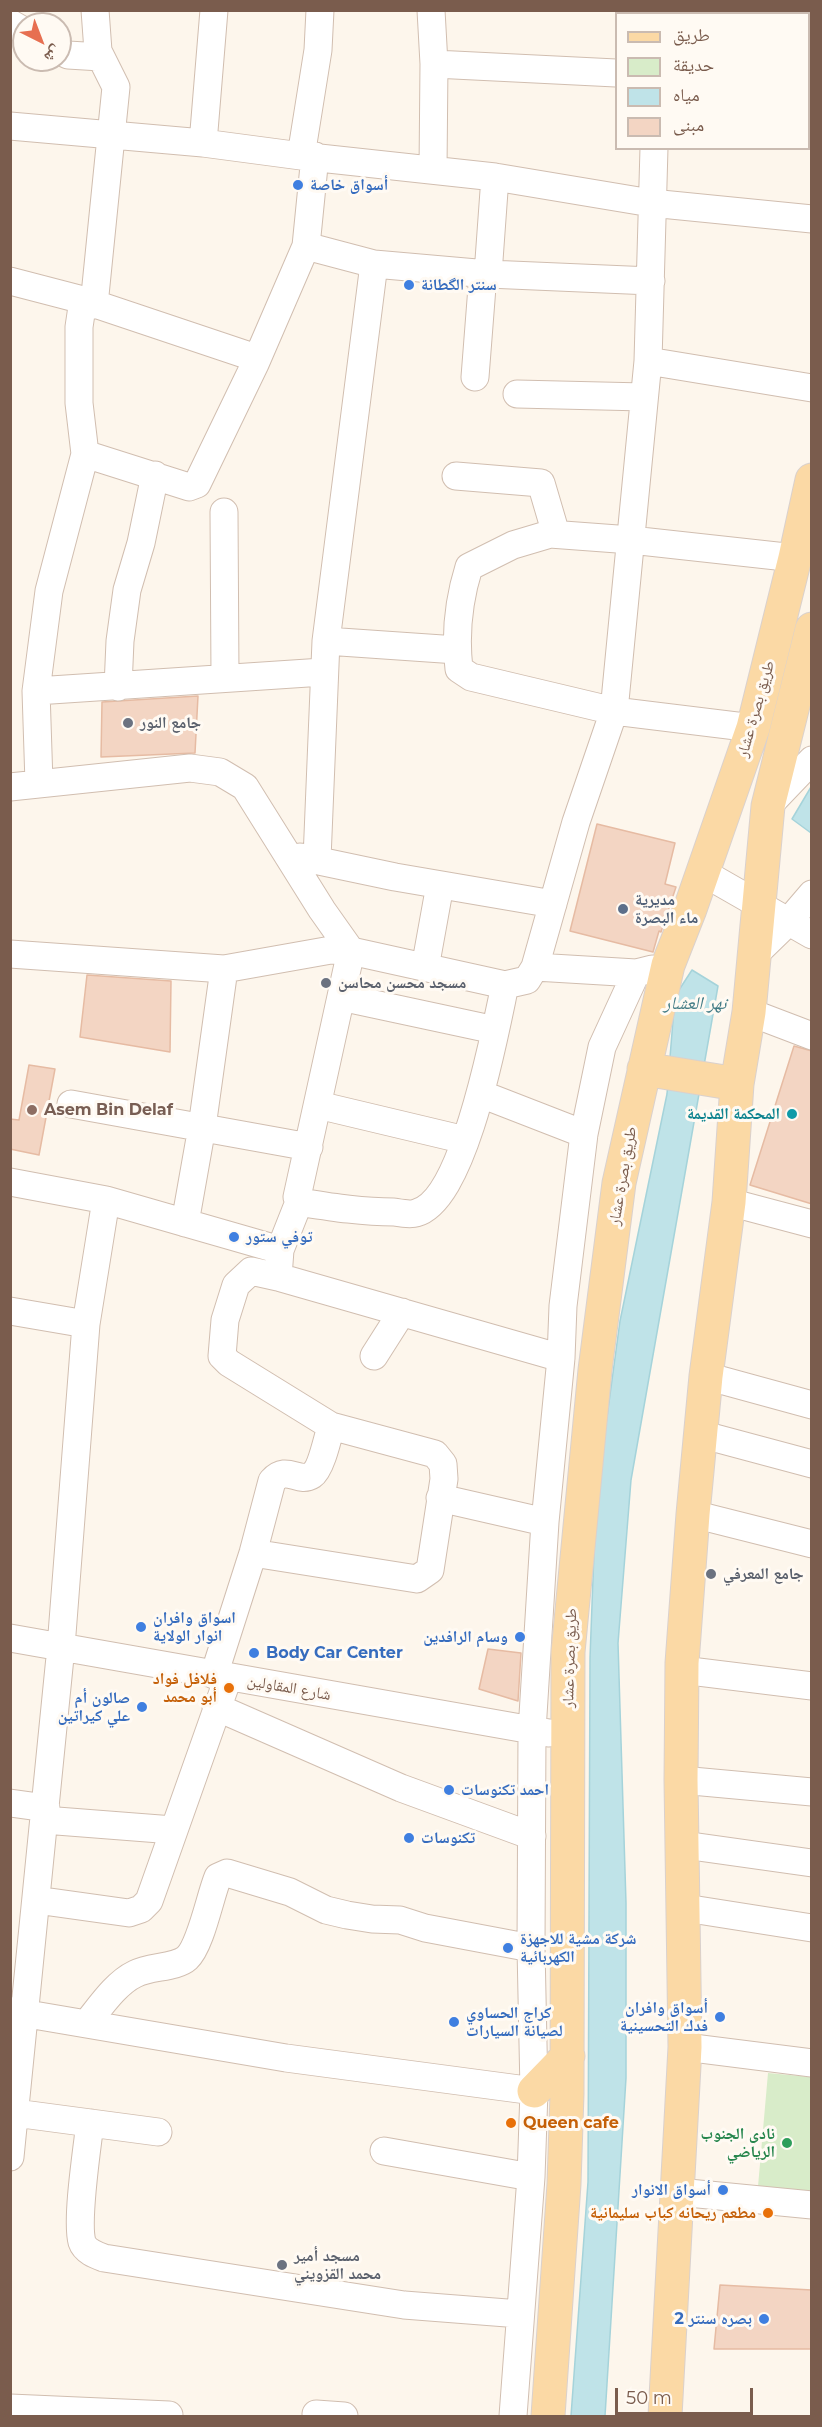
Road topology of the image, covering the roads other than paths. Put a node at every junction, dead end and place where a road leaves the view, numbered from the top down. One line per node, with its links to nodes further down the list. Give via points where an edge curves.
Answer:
1 (95, 10): 6 (street)
2 (214, 10): 11 (street)
3 (320, 10): 13 (street)
4 (431, 10): 7 (street)
5 (72, 55): 6 (street)
6 (101, 57): 10 (street, via 116,87)
7 (434, 64): 8 (street); 14 (street)
8 (615, 73)
9 (10, 126): 10 (street)
10 (112, 133): 11 (street); 23 (street)
11 (203, 143): 13 (street)
12 (654, 150): 16 (street)
13 (308, 156): 14 (street); 18 (street)
14 (433, 170): 15 (street)
15 (495, 177): 16 (street); 20 (street)
16 (651, 203): 17 (street); 22 (street)
17 (812, 219)
18 (306, 246): 19 (street); 24 (street)
19 (374, 264): 20 (street); 39 (street)
20 (486, 274): 22 (street); 26 (street)
21 (10, 281): 23 (street)
22 (651, 281): 25 (street)
23 (88, 302): 24 (street); 30 (street, via 79,327)
24 (256, 358): 31 (street, via 197,484 189,487)
25 (648, 361): 27 (street); 29 (street)
26 (475, 377)
27 (812, 388)
28 (517, 394): 29 (street)
29 (644, 397): 36 (street)
30 (85, 454): 31 (street); 45 (street, via 50,591)
31 (155, 475): 43 (street, via 127,590)
32 (456, 476): 35 (street, via 541,483)
33 (812, 480): 37 (main road, طريق بصرة عشار)
34 (224, 512): 42 (street)
35 (556, 534): 36 (street); 40 (street, via 513,545 469,567 462,591)
36 (631, 540): 37 (street); 46 (street)
37 (795, 558): 47 (main road, طريق بصرة عشار)
38 (812, 629): 44 (main road)
39 (326, 641): 40 (street); 41 (street)
40 (456, 650): 46 (street, via 459,669 471,676)
41 (323, 672): 42 (street); 53 (street)
42 (225, 677): 43 (street)
43 (118, 687): 45 (street)
44 (805, 689): 51 (main road)
45 (36, 691): 49 (street)
46 (614, 711): 47 (street); 57 (street)
47 (753, 728): 54 (main road, طريق بصرة عشار)
48 (812, 760): 51 (street)
49 (39, 783): 50 (street); 52 (street, via 190,768 220,772 245,787)
50 (10, 787)
51 (768, 806): 58 (main road)
52 (288, 856): 53 (street); 61 (street)
53 (317, 859): 55 (street)
54 (702, 872): 58 (street); 64 (main road, طريق بصرة عشار)
55 (440, 885): 57 (street); 66 (street)
56 (812, 894): 59 (street)
57 (553, 904): 65 (street)
58 (759, 904): 59 (street); 63 (main road)
59 (788, 922): 60 (street); 63 (street)
60 (812, 935)
61 (351, 951): 66 (street); 67 (street, via 331,950); 70 (street)
62 (10, 954): 67 (street)
63 (753, 956): 71 (main road)
64 (668, 965): 68 (street); 74 (main road, طريق بصرة عشار)
65 (536, 967): 68 (street); 69 (street, via 527,980)
66 (425, 968): 69 (street)
67 (224, 969): 79 (street)
68 (636, 973): 80 (street, via 602,1047)
69 (505, 985): 72 (street)
70 (341, 997): 72 (street); 78 (street)
71 (749, 1012): 73 (street); 75 (main road)
72 (495, 1030): 76 (street)
73 (812, 1036)
74 (652, 1070): 75 (main road); 113 (main road, طريق بصرة عشار, via 619,1183 595,1370 568,1652)
75 (728, 1082): 86 (main road)
76 (481, 1094): 80 (street); 81 (street)
77 (71, 1104): 79 (street)
78 (318, 1105): 81 (street); 82 (street)
79 (202, 1127): 82 (street); 87 (street)
80 (584, 1134): 95 (street, via 563,1306)
81 (465, 1140): 85 (street, via 452,1176 437,1199 417,1213 360,1212)
82 (309, 1147): 85 (street)
83 (10, 1182): 84 (street)
84 (106, 1200): 87 (street); 93 (street)
85 (299, 1202): 89 (street)
86 (729, 1202): 88 (street); 96 (main road)
87 (185, 1223): 89 (street)
88 (812, 1224)
89 (280, 1250): 90 (street)
90 (278, 1277): 92 (street); 98 (street, via 251,1271 237,1285 225,1320 222,1356)
91 (10, 1311): 93 (street)
92 (402, 1312): 94 (street); 95 (street)
93 (86, 1324): 107 (street)
94 (374, 1356)
95 (561, 1358): 103 (street)
96 (706, 1376): 97 (street); 99 (main road)
97 (812, 1405)
98 (332, 1426): 101 (street, via 435,1454 443,1464); 105 (street, via 317,1469 311,1475 278,1474 272,1481)
99 (700, 1434): 100 (street); 102 (main road)
100 (812, 1464)
101 (440, 1498): 103 (street); 105 (street, via 430,1570 417,1579)
102 (693, 1514): 104 (street); 108 (main road)
103 (545, 1522): 112 (street)
104 (812, 1544)
105 (253, 1553): 109 (street)
106 (10, 1638): 107 (street, شارع المقاولين)
107 (61, 1647): 109 (street, شارع المقاولين); 117 (street)
108 (682, 1670): 110 (street); 114 (main road)
109 (221, 1676): 111 (street); 112 (street, شارع المقاولين)
110 (812, 1686)
111 (216, 1707): 118 (street); 119 (street, via 401,1788)
112 (532, 1731): 113 (street, شارع المقاولين); 119 (street)
113 (569, 1736): 129 (main road, طريق بصرة عشار)
114 (681, 1780): 115 (street); 120 (main road)
115 (812, 1792)
116 (10, 1803): 117 (street)
117 (45, 1814): 118 (street); 122 (street)
118 (173, 1830): 122 (street, via 149,1901 141,1910 129,1913)
119 (532, 1836): 125 (street)
120 (684, 1845): 121 (street); 123 (main road)
121 (812, 1863)
122 (36, 1900): 126 (street)
123 (685, 1908): 124 (street); 128 (main road)
124 (812, 1928)
125 (531, 1948): 127 (street, via 400,1920 326,1910 290,1892 227,1873 218,1877 195,1948 187,1959 132,1975); 131 (street)
126 (18, 2011): 127 (street); 132 (street)
127 (87, 2022): 131 (street, via 286,2058)
128 (685, 2048): 130 (street); 138 (main road)
129 (568, 2056): 131 (main road); 147 (main road, طريق بصرة عشار, via 564,2184)
130 (812, 2063)
131 (534, 2091): 137 (street)
132 (15, 2113): 133 (street); 136 (street)
133 (90, 2123): 134 (street); 140 (street, via 80,2224 82,2244 104,2258 404,2305)
134 (158, 2132)
135 (384, 2151): 137 (street)
136 (10, 2157)
137 (531, 2176): 140 (street)
138 (678, 2192): 139 (street); 148 (main road)
139 (812, 2205)
140 (520, 2314): 146 (street)
141 (10, 2408): 142 (street)
142 (114, 2414): 144 (street)
143 (316, 2414): 145 (street)
144 (169, 2415)
145 (344, 2416)
146 (513, 2416)
147 (548, 2416)
148 (665, 2416)

